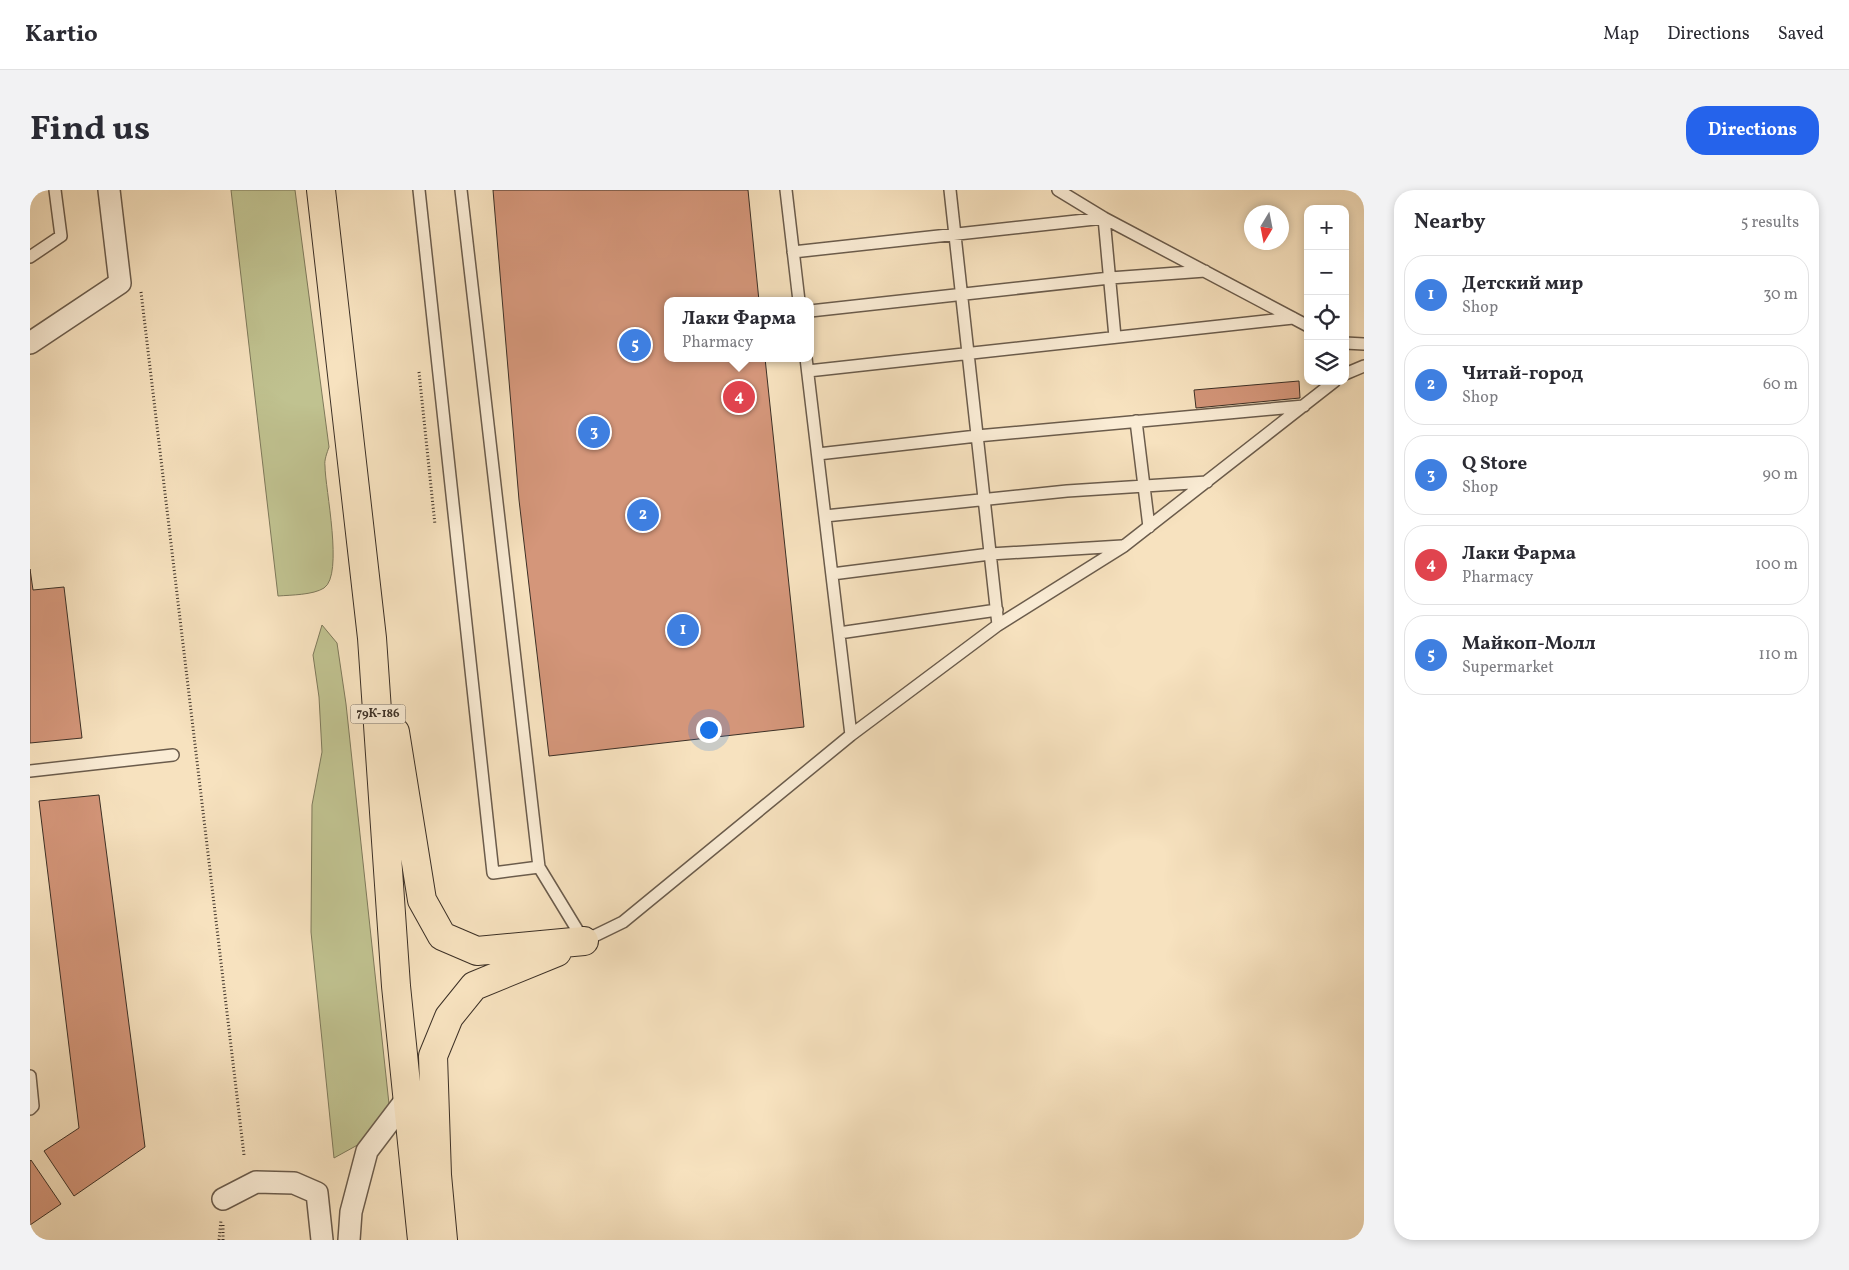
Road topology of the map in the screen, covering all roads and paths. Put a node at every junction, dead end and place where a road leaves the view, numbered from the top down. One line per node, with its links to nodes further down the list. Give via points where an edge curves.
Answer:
1 (55, 190): 12 (lane, via 61,236)
2 (109, 190): 15 (street)
3 (321, 190): 46 (main road, 79К-186)
4 (419, 190): 50 (lane, via 493,873)
5 (461, 190): 50 (lane)
6 (786, 190): 11 (lane)
7 (950, 190): 10 (lane)
8 (1058, 190): 9 (lane)
9 (1104, 218): 10 (lane); 13 (lane); 14 (lane)
10 (955, 234): 11 (lane); 16 (lane)
11 (794, 252): 17 (lane)
12 (30, 256)
13 (1205, 271): 14 (lane); 19 (lane)
14 (1110, 278): 16 (lane); 21 (lane)
15 (130, 284): 22 (street); 55 (path)
16 (962, 295): 18 (lane); 25 (lane)
17 (799, 297)
18 (814, 311)
19 (1293, 318): 20 (lane); 21 (lane)
20 (1304, 324)
21 (1115, 338): 25 (lane)
22 (30, 342)
23 (1349, 343): 24 (lane)
24 (1364, 344)
25 (968, 352): 28 (lane); 33 (lane)
26 (807, 362): 28 (lane)
27 (1364, 366): 29 (lane)
28 (808, 371): 34 (lane)
29 (1349, 372)
30 (1330, 385): 31 (lane)
31 (1304, 406): 32 (lane); 35 (lane)
32 (1136, 421): 33 (lane); 36 (lane)
33 (977, 436): 34 (lane); 37 (lane)
34 (818, 454): 38 (lane)
35 (1207, 482): 36 (lane); 39 (lane)
36 (1143, 486): 37 (lane); 39 (lane)
37 (984, 498): 38 (lane); 41 (lane)
38 (825, 516): 42 (lane)
39 (1149, 527): 40 (lane)
40 (1124, 546): 41 (lane); 44 (lane)
41 (990, 554): 42 (lane); 43 (lane)
42 (832, 574): 45 (lane)
43 (996, 610): 44 (lane); 45 (lane)
44 (998, 624): 47 (lane)
45 (839, 633): 47 (lane)
46 (372, 638): 51 (main road, via 393,721 422,900 442,936 477,951); 53 (main road, 79К-186, via 396,986)
47 (851, 735): 51 (lane, via 623,922)
48 (173, 755): 49 (lane)
49 (30, 771)
50 (539, 867): 51 (lane)
51 (584, 942): 60 (main road, via 474,986 449,1017 433,1056)
52 (30, 1076): 54 (lane, via 33,1106)
53 (408, 1097): 58 (street, via 367,1151 351,1212); 59 (main road, 79К-186)
54 (30, 1109)
55 (244, 1156)
56 (223, 1199): 57 (street, via 256,1182 294,1183 317,1193)
57 (322, 1240)
58 (349, 1240)
59 (422, 1240)
60 (443, 1240)

